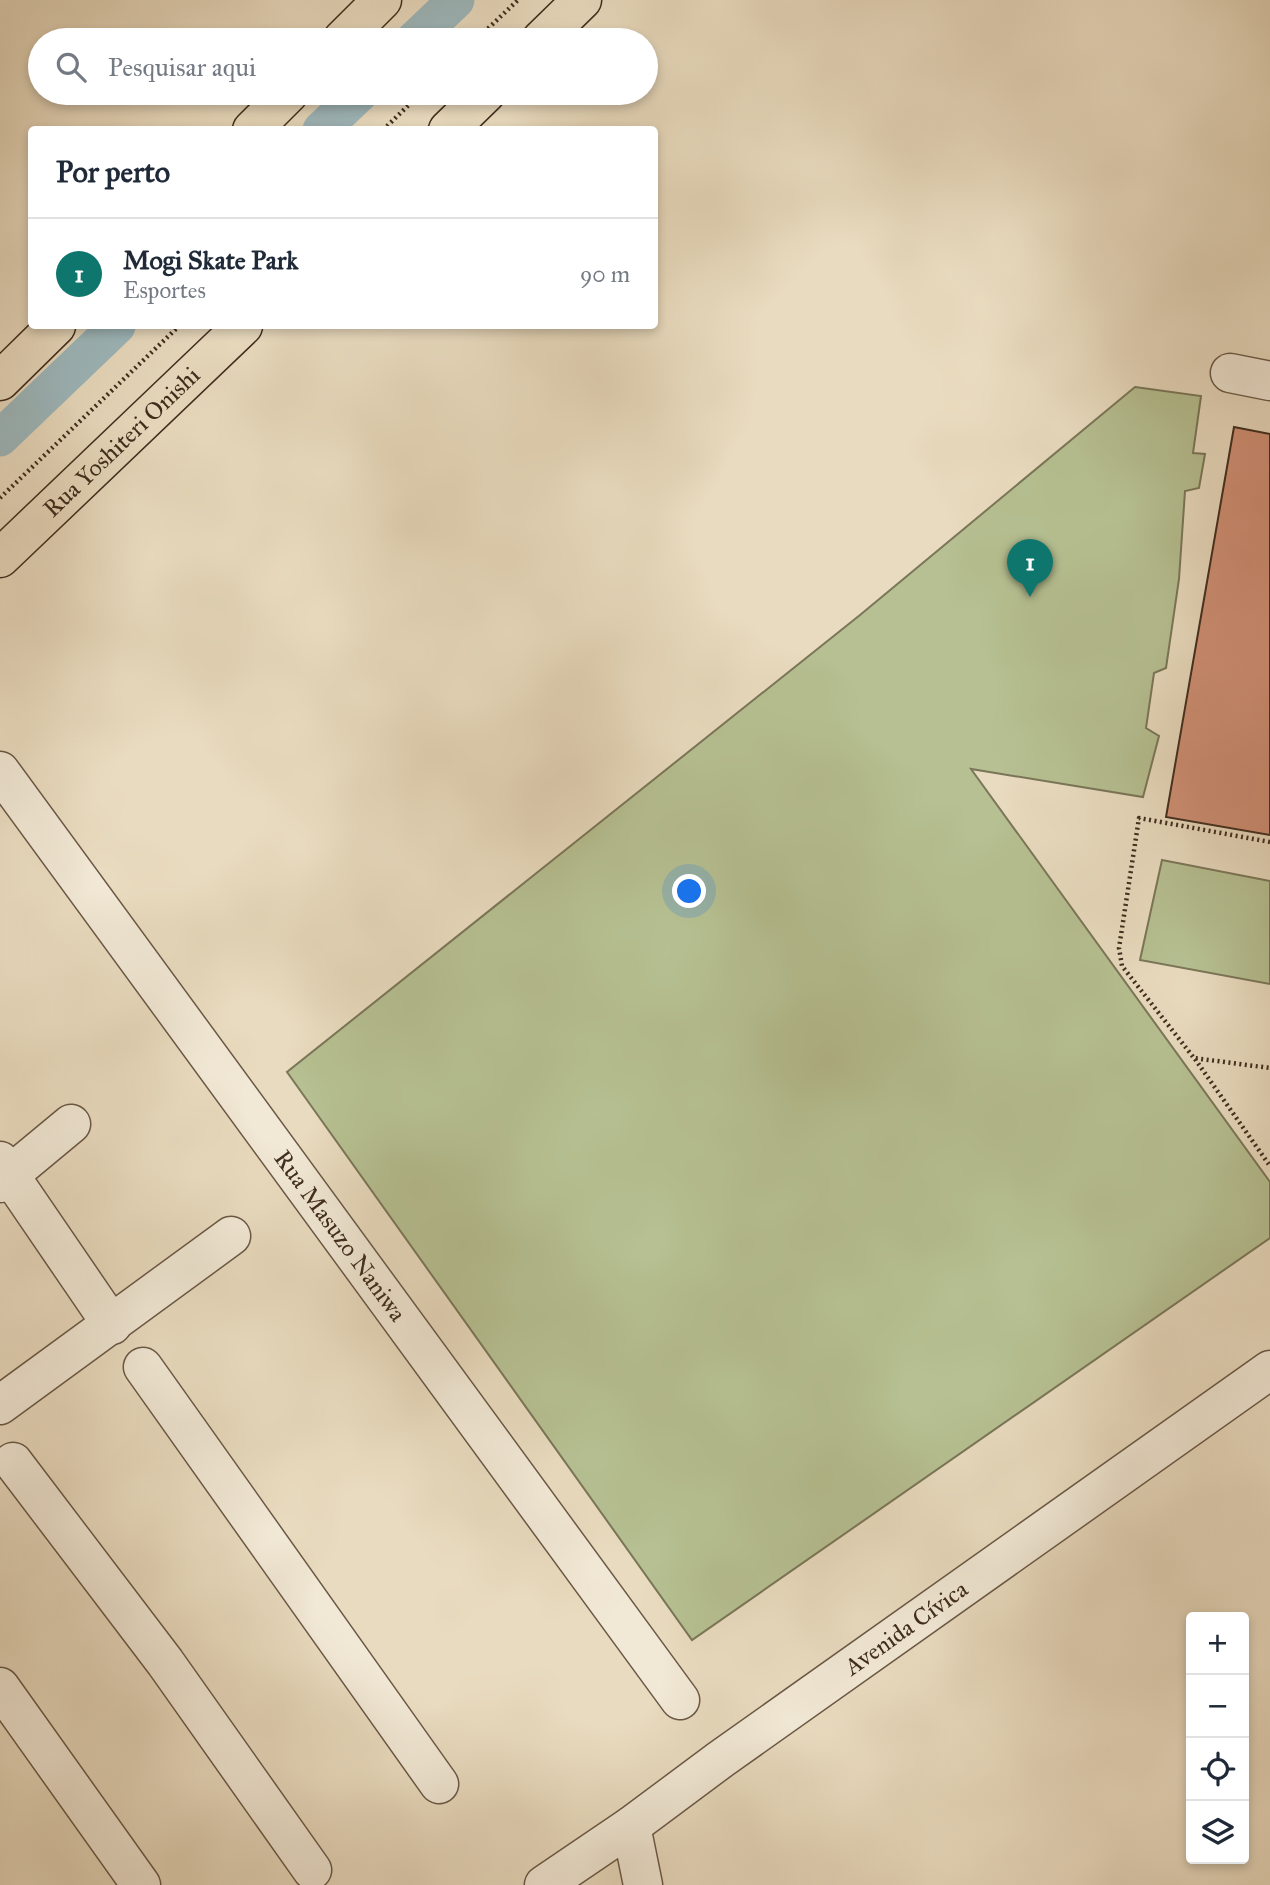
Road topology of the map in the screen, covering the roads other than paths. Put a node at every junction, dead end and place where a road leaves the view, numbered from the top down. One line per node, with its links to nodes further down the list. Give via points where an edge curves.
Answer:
1 (382, 0): 3 (main road)
2 (582, 0): 4 (main road)
3 (354, 28)
4 (553, 28)
5 (277, 105): 7 (main road)
6 (474, 105): 8 (main road)
7 (256, 126)
8 (452, 126)
9 (53, 329): 12 (main road)
10 (240, 329): 14 (main road, Rua Yoshiteri Onishi)
11 (1230, 373): 13 (street)
12 (0, 381)
13 (1270, 381)
14 (0, 558)
15 (0, 771): 25 (street, Rua Masuzo Naniwa)
16 (71, 1124): 17 (street)
17 (4, 1173): 19 (street)
18 (231, 1236): 19 (street)
19 (112, 1325): 22 (street)
20 (143, 1367): 26 (street)
21 (1270, 1370): 27 (street, Avenida Cívica)
22 (0, 1405)
23 (13, 1462): 28 (street)
24 (0, 1687): 29 (street)
25 (680, 1700)
26 (439, 1784)
27 (631, 1826): 30 (street, Avenida Cívica); 31 (street)
28 (313, 1870)
29 (141, 1885)
30 (544, 1885)
31 (643, 1885)

